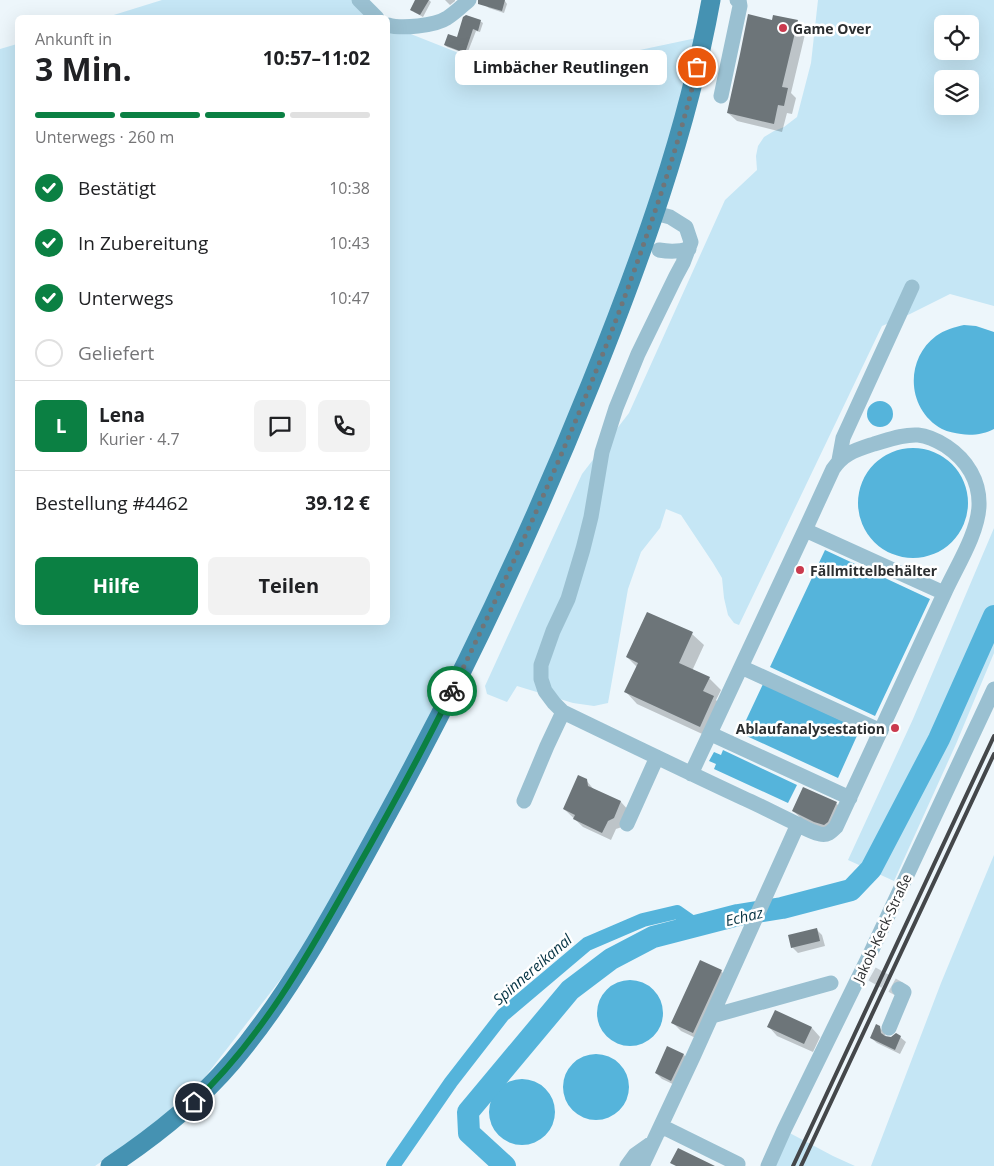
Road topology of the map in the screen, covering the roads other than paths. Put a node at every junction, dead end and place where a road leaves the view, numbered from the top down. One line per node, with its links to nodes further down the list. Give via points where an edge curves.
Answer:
1 (359, 0): 5 (street)
2 (469, 0): 6 (street, via 446,19 435,23)
3 (711, 0): 8 (main road, via 682,126)
4 (737, 0): 7 (street, via 740,6)
5 (374, 15)
6 (390, 26)
7 (721, 96)
8 (655, 213): 9 (street, via 670,217 686,227 691,242); 35 (main road, via 601,358 524,540 443,710 340,900 261,1025 232,1062 186,1110)
9 (689, 249): 10 (street, via 678,252); 17 (street, via 638,354 616,408 602,452 580,558 542,665 541,679 546,691)
10 (659, 250)
11 (912, 287): 12 (street, via 843,438)
12 (839, 460): 13 (street); 14 (street, via 881,442 919,435 942,444 966,463 977,488 979,506 975,526)
13 (805, 530): 14 (street); 15 (street)
14 (944, 593): 18 (street)
15 (741, 667): 18 (street); 19 (street)
16 (994, 689): 26 (street, Jakob-Keck-Straße)
17 (563, 712): 20 (street); 23 (street)
18 (881, 731): 22 (street)
19 (711, 734): 21 (street); 22 (street)
20 (657, 757): 21 (street); 24 (street)
21 (691, 774): 25 (street)
22 (850, 798): 25 (street, via 832,832 820,834)
23 (524, 802)
24 (627, 824)
25 (798, 824): 30 (street)
26 (871, 952): 27 (street, via 874,957 868,970); 38 (street, Jakob-Keck-Straße)
27 (872, 974)
28 (832, 983): 30 (street)
29 (899, 989): 31 (street, via 904,992)
30 (712, 1016): 32 (street)
31 (889, 1028)
32 (661, 1126): 33 (street); 34 (street)
33 (654, 1142): 36 (street); 37 (street)
34 (738, 1164)
35 (110, 1166)
36 (627, 1166)
37 (642, 1166)
38 (768, 1166)

